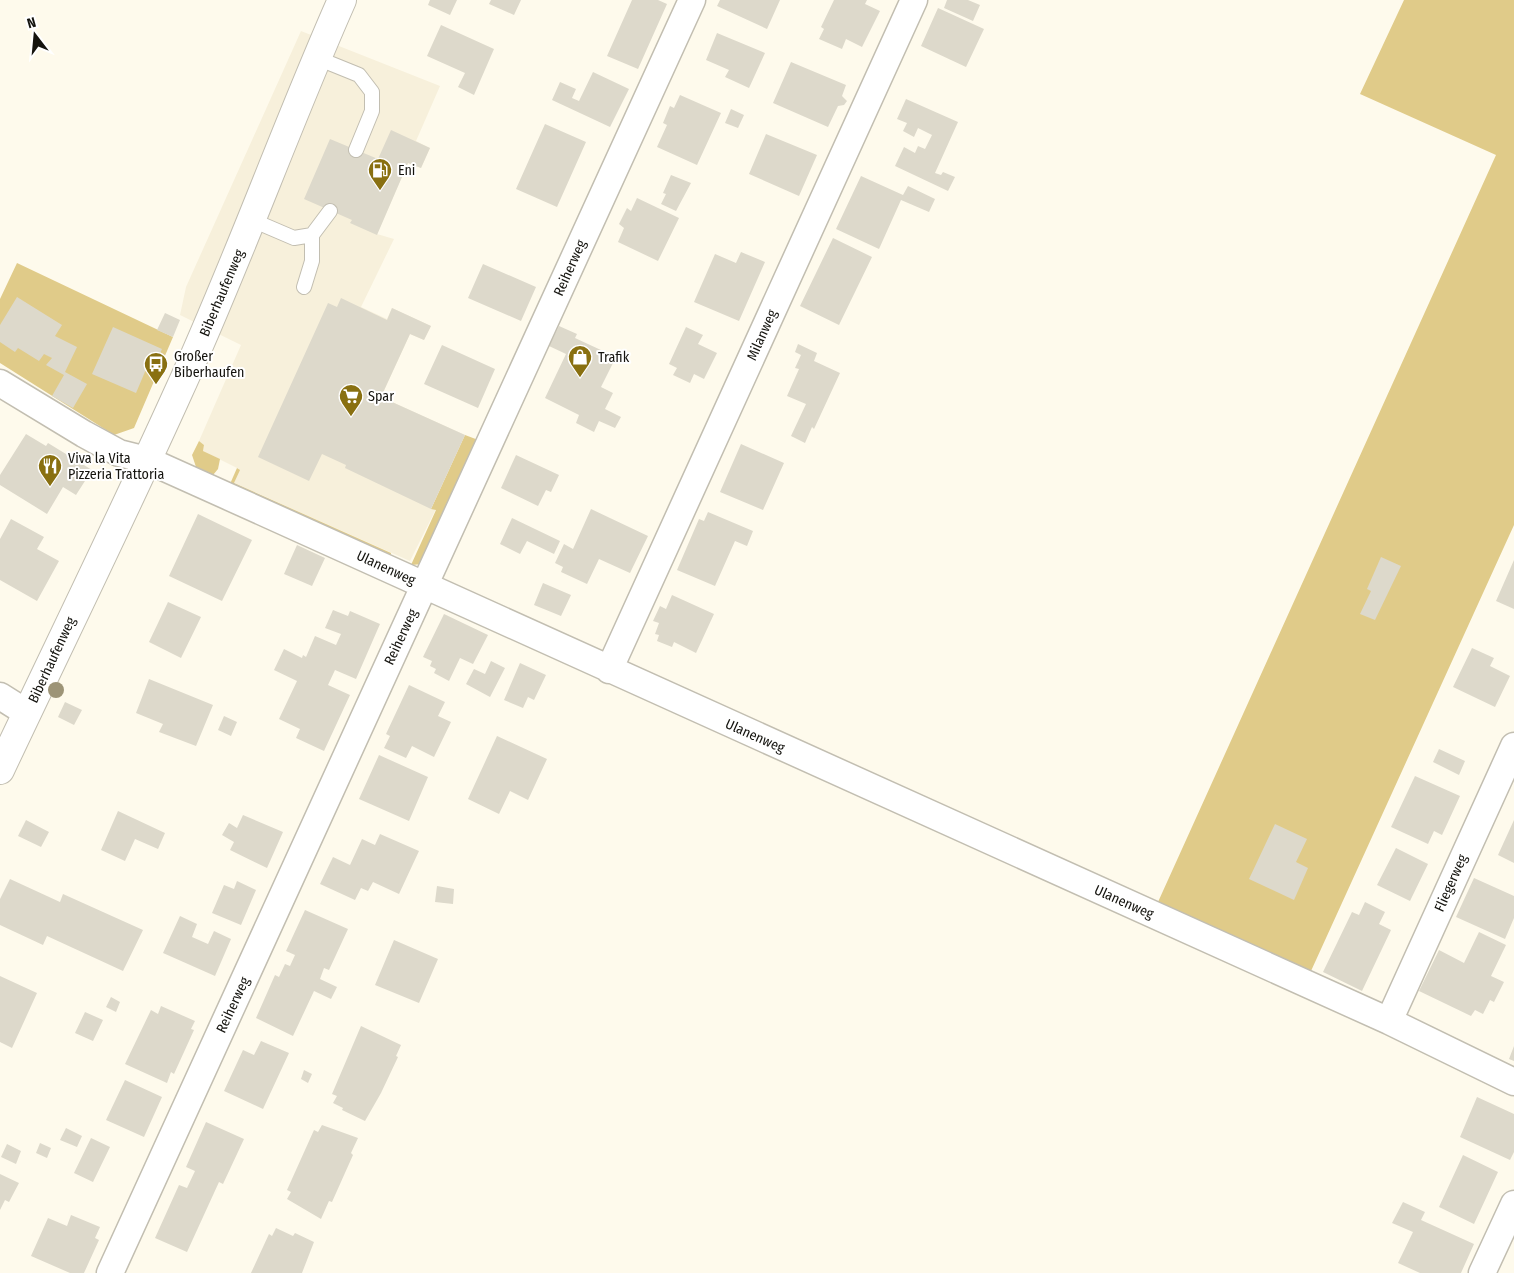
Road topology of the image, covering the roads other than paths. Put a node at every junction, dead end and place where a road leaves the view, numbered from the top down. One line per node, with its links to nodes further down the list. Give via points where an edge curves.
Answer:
1 (342, 0): 4 (main road, Biberhaufenweg)
2 (692, 0): 12 (street, Reiherweg)
3 (914, 0): 13 (street, Milanweg)
4 (317, 58): 5 (lane, via 359,74 372,92 372,111); 7 (main road, Biberhaufenweg)
5 (356, 150)
6 (330, 210): 8 (lane)
7 (252, 220): 8 (lane, via 294,238); 11 (main road, Biberhaufenweg)
8 (312, 235): 9 (lane, via 312,261)
9 (304, 287)
10 (0, 383): 11 (street, Ulanenweg, via 119,453)
11 (147, 460): 12 (street, Ulanenweg); 15 (main road, Biberhaufenweg)
12 (425, 586): 13 (street, Ulanenweg); 21 (street, Reiherweg)
13 (609, 670): 18 (street, Ulanenweg)
14 (0, 696): 15 (street)
15 (27, 712): 17 (main road, Biberhaufenweg)
16 (1514, 746): 18 (street, Fliegerweg)
17 (0, 770)
18 (1389, 1021): 19 (street, Ulanenweg)
19 (1514, 1082)
20 (1514, 1204): 22 (street)
21 (110, 1273)
22 (1482, 1273)

